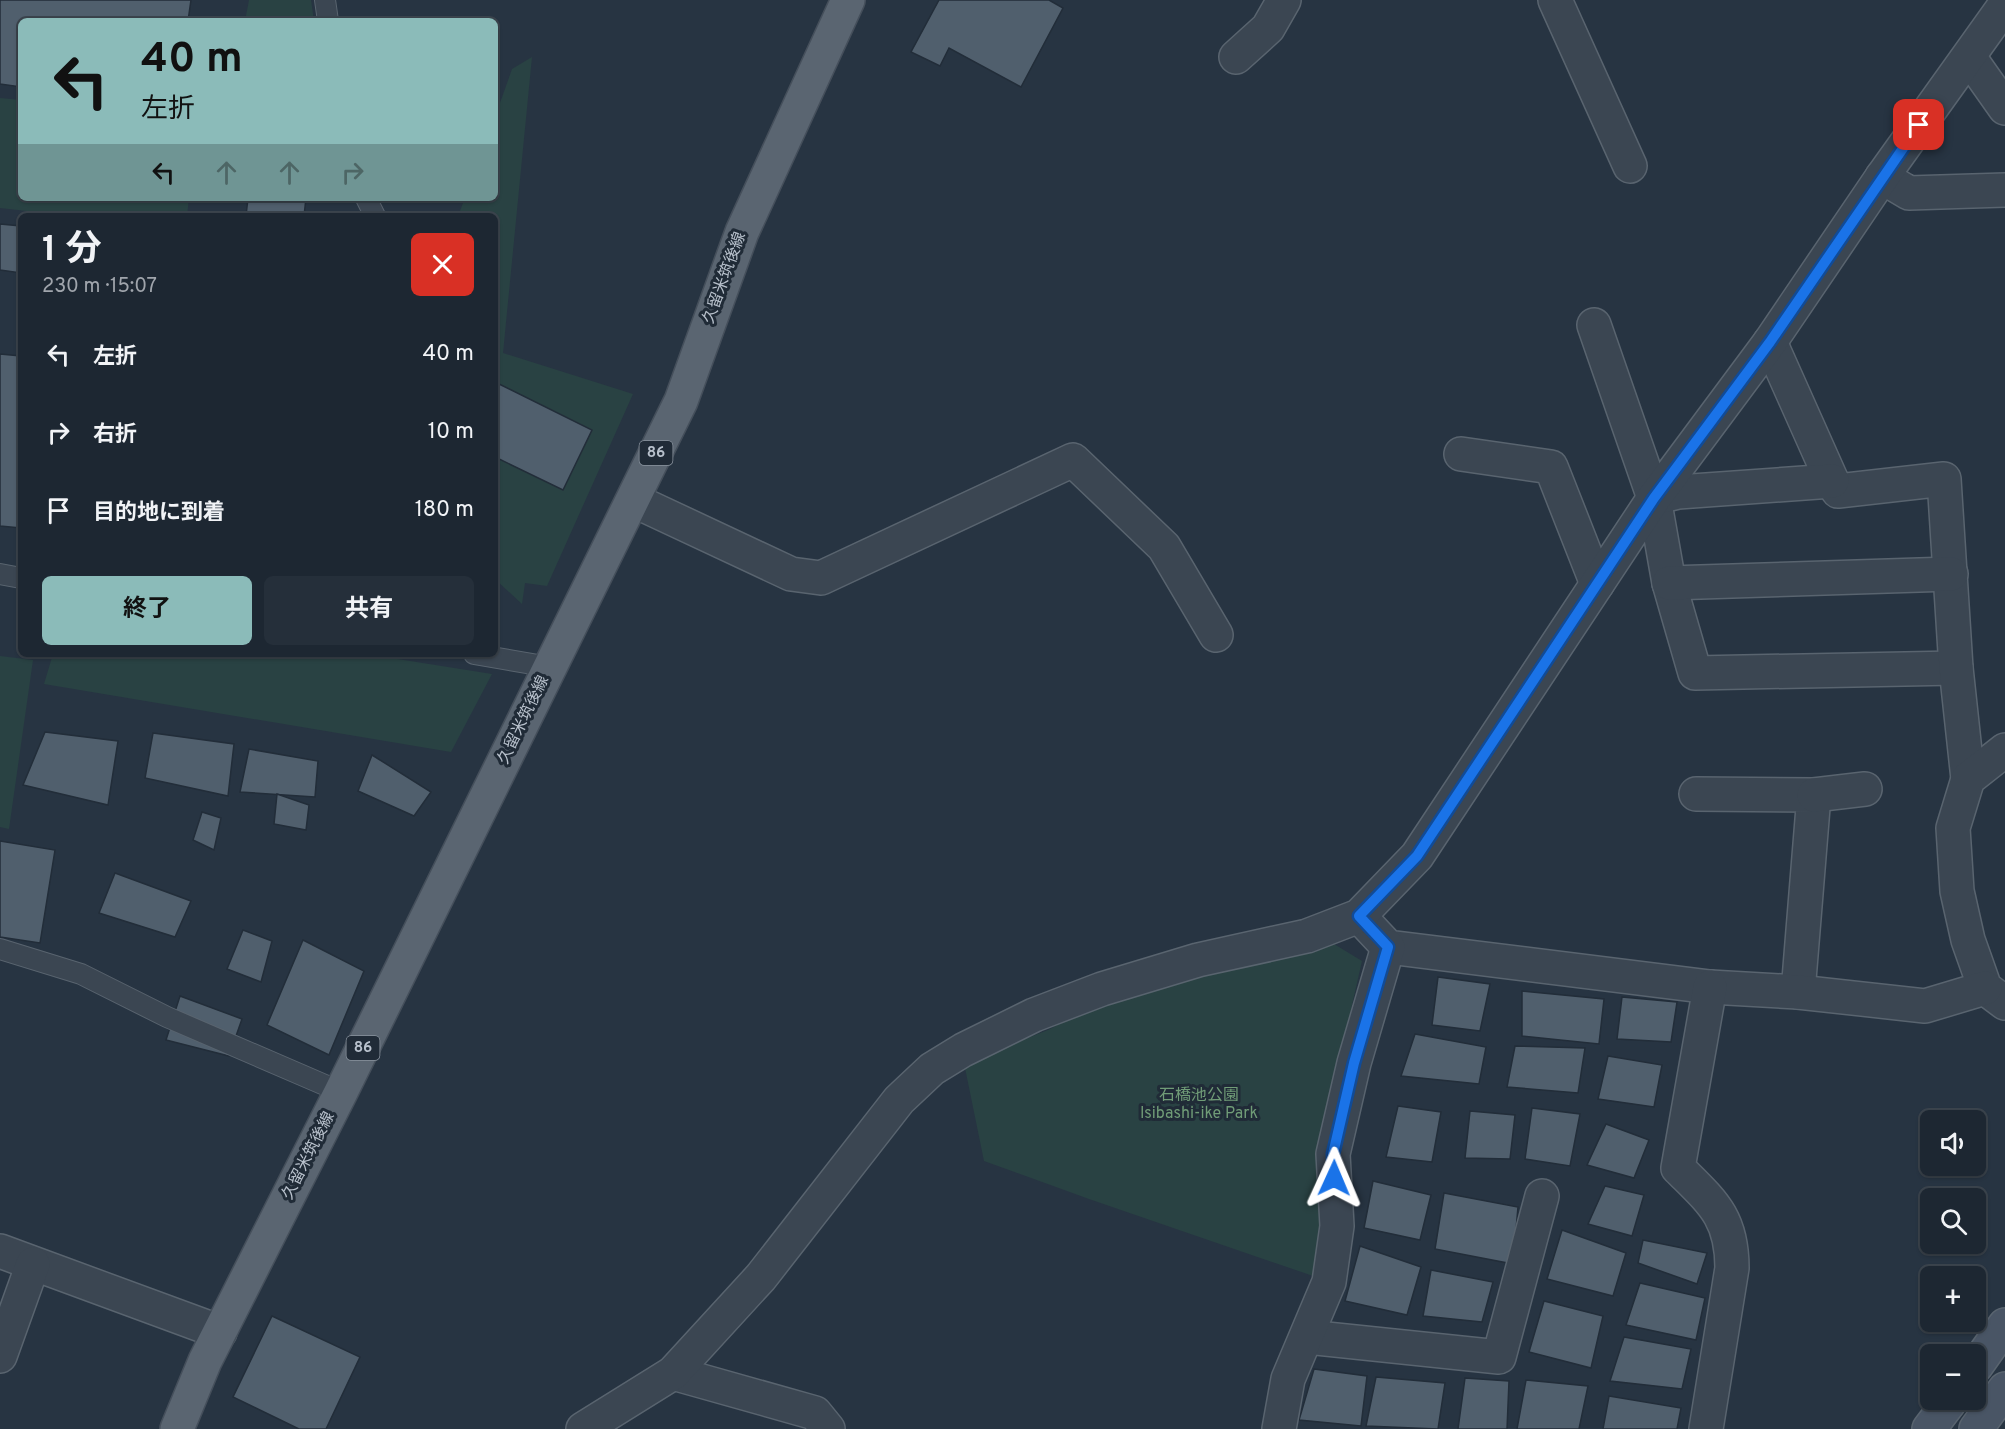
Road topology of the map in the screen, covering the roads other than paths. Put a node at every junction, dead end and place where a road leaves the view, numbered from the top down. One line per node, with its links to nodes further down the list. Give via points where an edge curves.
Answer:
1 (325, 0): 6 (lane)
2 (848, 0): 18 (main road, 久留米筑後線 / 86, via 742,232 681,401)
3 (1284, 0): 7 (street, via 1268,28)
4 (1555, 0): 10 (street)
5 (2005, 5): 8 (street)
6 (328, 18)
7 (1236, 57)
8 (1968, 57): 9 (street); 11 (street)
9 (2005, 108)
10 (1630, 166)
11 (1882, 177): 12 (street, via 1909,194); 14 (street)
12 (2005, 190)
13 (1594, 325): 17 (street)
14 (1770, 342): 16 (street); 17 (street)
15 (1461, 454): 23 (street, via 1551,467)
16 (1832, 481): 17 (street, via 1678,492); 20 (street, via 1838,491 1944,479)
17 (1654, 498): 22 (street); 23 (street)
18 (633, 500): 24 (street, via 791,574 821,578 1073,460 1164,547); 26 (main road, 久留米筑後線 / 86)
19 (0, 574): 21 (lane)
20 (1951, 574): 22 (street); 27 (street)
21 (18, 577)
22 (1669, 583): 27 (street, via 1695,673)
23 (1597, 584): 33 (street, via 1417,856)
24 (1216, 635)
25 (492, 657): 26 (lane)
26 (550, 667): 39 (main road, 久留米筑後線 / 86)
27 (1956, 668): 29 (street)
28 (2005, 750): 29 (street)
29 (1968, 780): 38 (street, via 1953,828 1957,891 1968,940)
30 (1865, 789): 32 (street)
31 (1696, 794): 32 (street)
32 (1814, 795): 37 (street)
33 (1359, 916): 34 (street); 48 (street, via 1307,936 1198,960 1102,989 1034,1015 932,1069 899,1100 761,1277)
34 (1388, 947): 36 (street); 45 (street, via 1354,1063 1333,1154 1337,1226 1329,1281)
35 (0, 949): 39 (lane, via 81,974 167,1017)
36 (1710, 987): 37 (street); 55 (street, via 1677,1168 1716,1205 1732,1243 1732,1268)
37 (1797, 992): 38 (street, via 1925,1006)
38 (1995, 995)
39 (341, 1092): 44 (main road, 久留米筑後線 / 86)
40 (1542, 1196): 45 (street, via 1499,1357)
41 (0, 1251): 42 (street)
42 (33, 1264): 44 (street); 47 (street)
43 (2005, 1326): 46 (street)
44 (219, 1332): 51 (main road, 久留米筑後線 / 86)
45 (1307, 1337): 54 (street, via 1288,1379)
46 (1986, 1352)
47 (0, 1356)
48 (673, 1372): 52 (street); 53 (street, via 815,1413)
49 (2005, 1389): 57 (street)
50 (1943, 1410): 56 (street)
51 (177, 1429)
52 (583, 1429)
53 (828, 1429)
54 (1279, 1429)
55 (1706, 1429)
56 (1929, 1429)
57 (1976, 1429)

